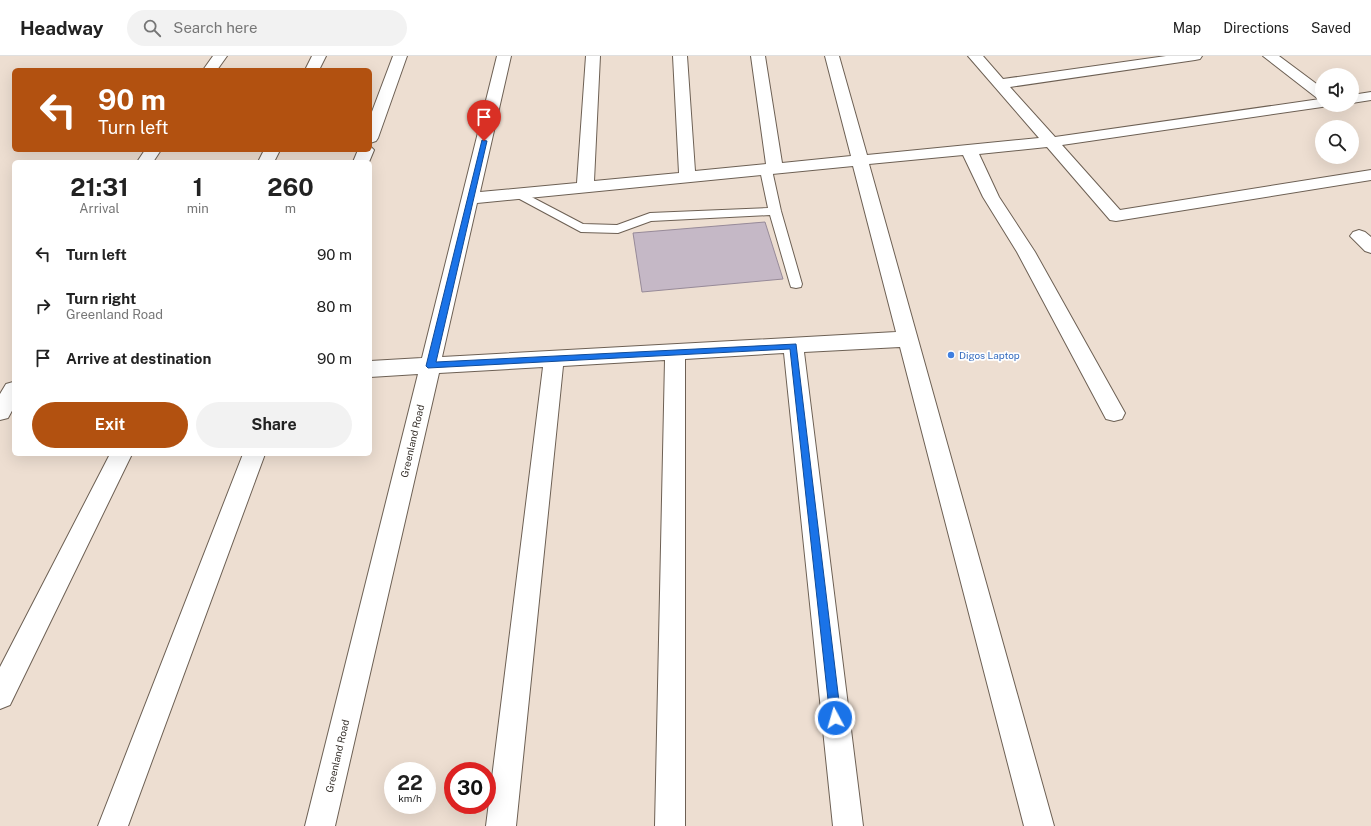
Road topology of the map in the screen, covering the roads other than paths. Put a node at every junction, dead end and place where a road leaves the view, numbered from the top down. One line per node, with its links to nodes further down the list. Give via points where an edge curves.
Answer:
1 (220, 56): 12 (street)
2 (319, 56): 13 (street)
3 (400, 56): 19 (street)
4 (504, 56): 28 (street, Greenland Road)
5 (593, 56): 26 (street)
6 (680, 56): 25 (street)
7 (758, 56): 23 (street)
8 (832, 56): 22 (street)
9 (975, 56): 14 (street)
10 (1195, 56): 14 (street)
11 (1270, 56): 15 (street)
12 (211, 68)
13 (313, 68)
14 (1000, 84): 20 (street)
15 (1315, 90)
16 (1371, 96): 17 (street)
17 (1359, 98)
18 (1315, 104): 20 (street)
19 (372, 133)
20 (1050, 142): 21 (street); 24 (street, via 1116,216)
21 (969, 150): 22 (street); 39 (street, via 991,197 1026,252)
22 (860, 160): 23 (street); 31 (street)
23 (771, 169): 25 (street); 29 (lane)
24 (1371, 175)
25 (687, 177): 26 (street)
26 (585, 187): 27 (street)
27 (518, 194): 28 (street); 29 (lane, via 581,228 618,230 650,218)
28 (471, 198): 35 (street, Greenland Road)
29 (775, 212): 30 (lane)
30 (796, 284)
31 (908, 339): 32 (street); 48 (street)
32 (794, 346): 33 (street); 47 (street)
33 (675, 352): 34 (street); 46 (street)
34 (554, 359): 35 (street); 45 (street)
35 (430, 366): 36 (street); 44 (street, Greenland Road)
36 (372, 369)
37 (9, 390): 38 (street)
38 (0, 412)
39 (1114, 413)
40 (119, 456): 42 (street)
41 (253, 456): 43 (street)
42 (0, 695)
43 (112, 826)
44 (320, 826)
45 (501, 826)
46 (670, 826)
47 (848, 826)
48 (1039, 826)

